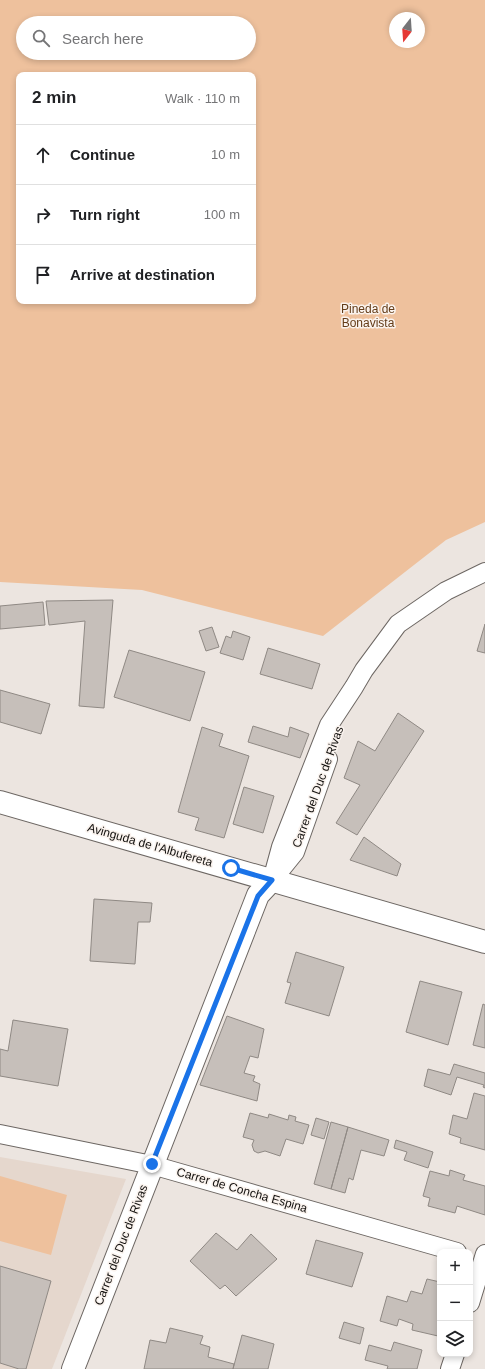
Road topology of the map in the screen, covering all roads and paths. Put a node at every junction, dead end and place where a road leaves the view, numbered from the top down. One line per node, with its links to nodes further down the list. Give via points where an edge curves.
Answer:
1 (485, 572): 3 (street, Carrer del Duc de Rivas, via 446,591 398,624 364,670 354,688 295,852)
2 (0, 802): 3 (street, Avinguda de l'Albufereta)
3 (272, 880): 4 (street, Avinguda de l'Albufereta); 6 (street, Carrer del Duc de Rivas, via 258,896)
4 (485, 942)
5 (0, 1134): 6 (street, Carrer de Concha Espina)
6 (152, 1164): 7 (street, Carrer de Concha Espina); 11 (street, Carrer del Duc de Rivas)
7 (447, 1249)
8 (481, 1257): 9 (street)
9 (473, 1291)
10 (454, 1357): 12 (street)
11 (73, 1369)
12 (450, 1369)

